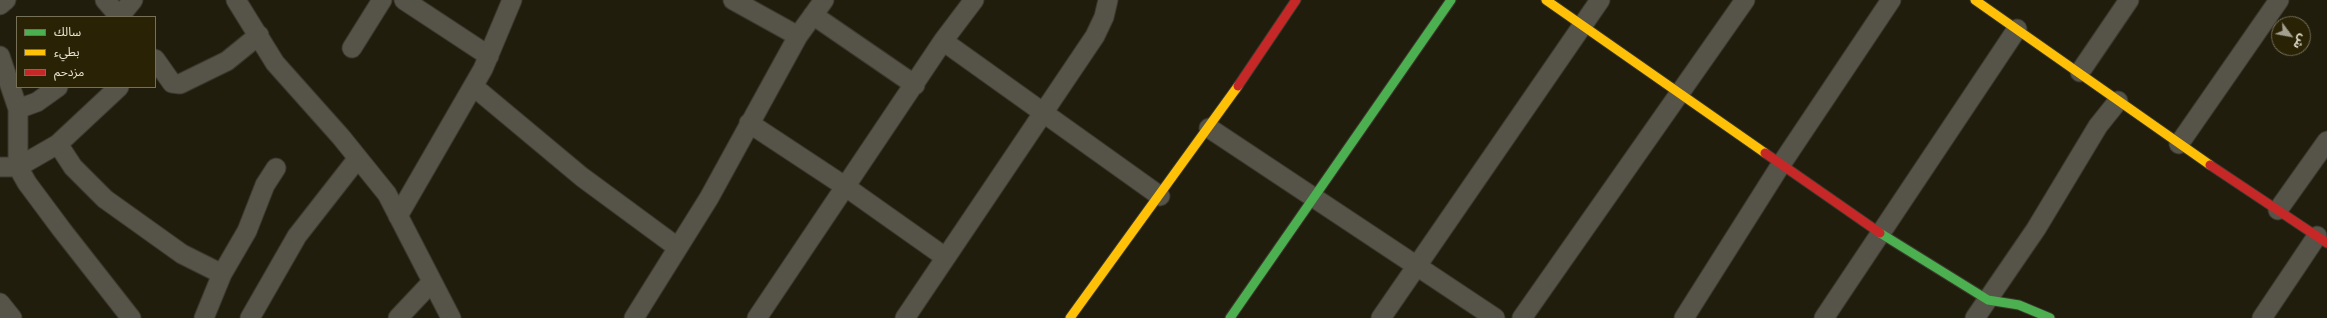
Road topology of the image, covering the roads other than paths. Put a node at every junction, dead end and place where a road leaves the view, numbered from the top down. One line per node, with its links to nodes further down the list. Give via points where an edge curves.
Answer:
1 (6, 0): 20 (street)
2 (105, 0): 22 (street)
3 (133, 0): 22 (street)
4 (236, 0): 25 (street)
5 (382, 0): 28 (street)
6 (404, 0): 30 (street)
7 (512, 0): 30 (street)
8 (733, 0): 26 (street)
9 (974, 0): 27 (street)
10 (1108, 0): 40 (street, via 1104,17 1095,36)
11 (1451, 0): 52 (street)
12 (1546, 0): 23 (street)
13 (1600, 0): 23 (street)
14 (1745, 0): 37 (street)
15 (1891, 0): 47 (street)
16 (2130, 0): 32 (street)
17 (2279, 0): 45 (street)
18 (1978, 1): 24 (street)
19 (1292, 2): 42 (street)
20 (0, 5)
21 (819, 8): 26 (street); 33 (street)
22 (119, 16)
23 (1583, 25): 37 (street); 59 (street)
24 (2017, 29): 32 (street); 55 (street)
25 (259, 35): 31 (street, via 227,61 180,84 172,84); 46 (street, via 275,63)
26 (798, 36): 41 (street)
27 (943, 41): 33 (street); 40 (street)
28 (352, 48)
29 (0, 56): 39 (street)
30 (488, 56): 34 (street)
31 (156, 60)
32 (2080, 72): 38 (street)
33 (915, 85): 50 (street)
34 (473, 86): 54 (street); 57 (street, via 582,177)
35 (57, 88): 39 (street, via 37,102)
36 (119, 88): 44 (street)
37 (1681, 93): 47 (street); 78 (street)
38 (2118, 101): 45 (street); 62 (street, via 2098,126 2036,229)
39 (18, 109): 49 (street)
40 (1044, 111): 51 (street); 58 (street)
41 (749, 123): 50 (street); 57 (street, via 709,198)
42 (1209, 128): 51 (street); 52 (street)
43 (2327, 141): 53 (street)
44 (58, 144): 49 (street); 60 (street, via 73,167 104,199 182,254)
45 (2178, 144): 53 (street)
46 (358, 158): 54 (street, via 387,194); 68 (street, via 297,236)
47 (1782, 163): 55 (street); 64 (street)
48 (276, 168): 60 (street, via 247,231)
49 (5, 169): 66 (street, via 27,183)
50 (846, 186): 58 (street); 72 (street)
51 (1160, 196): 74 (street)
52 (1315, 198): 59 (street); 75 (street)
53 (2278, 210): 56 (street)
54 (398, 216): 61 (street)
55 (1881, 234): 62 (street); 79 (street)
56 (2322, 240): 82 (street)
57 (677, 247): 71 (street)
58 (945, 257): 73 (street)
59 (1417, 266): 76 (street); 77 (street)
60 (222, 274): 67 (street)
61 (431, 283): 69 (street); 70 (street)
62 (1988, 300): 80 (street); 81 (street, via 2019,305)
63 (0, 303): 65 (street)
64 (1690, 316)
65 (12, 318)
66 (131, 318)
67 (204, 318)
68 (250, 318)
69 (398, 318)
70 (451, 318)
71 (634, 318)
72 (757, 318)
73 (905, 318)
74 (1070, 318)
75 (1230, 318)
76 (1381, 318)
77 (1495, 318)
78 (1522, 318)
79 (1824, 318)
80 (1975, 318)
81 (2050, 318)
82 (2262, 318)

